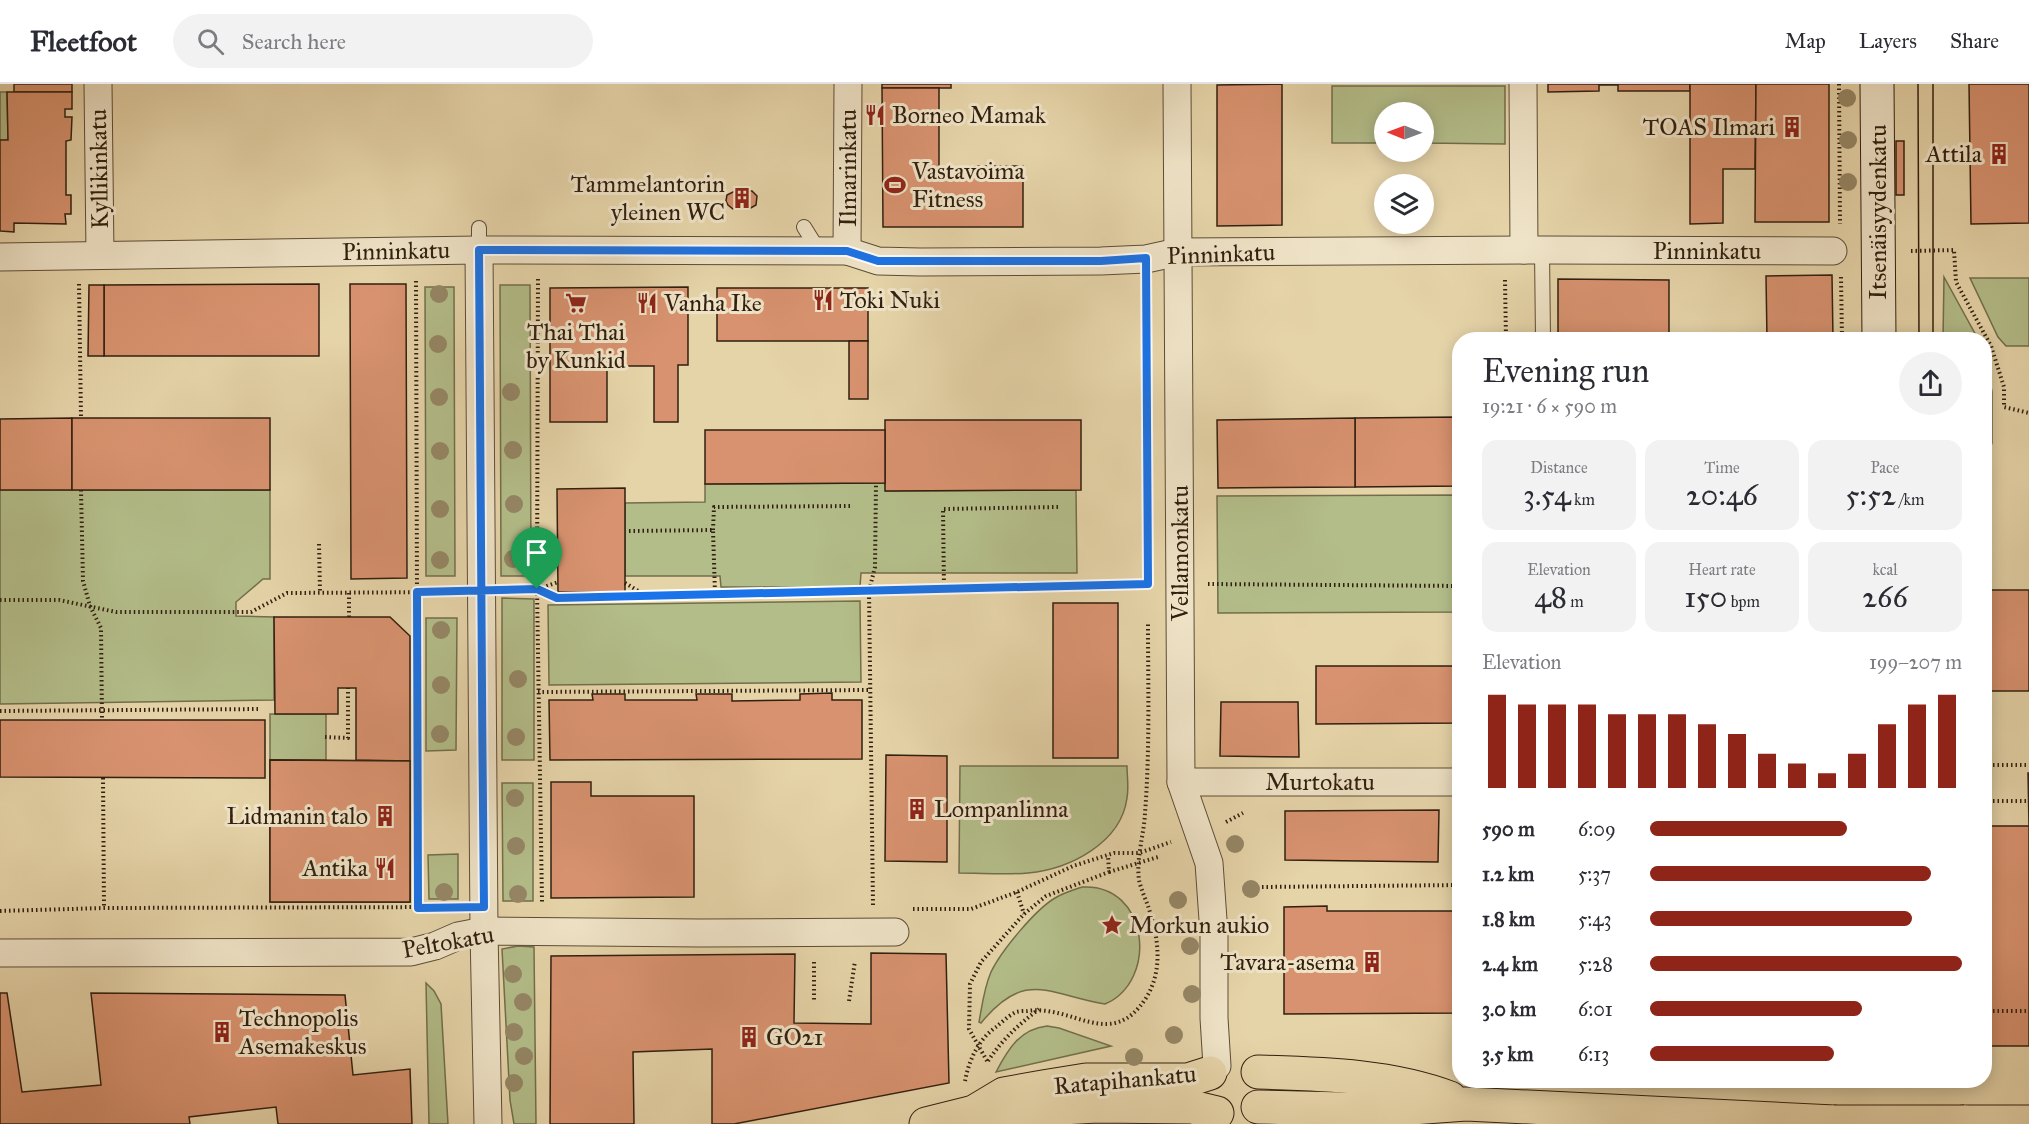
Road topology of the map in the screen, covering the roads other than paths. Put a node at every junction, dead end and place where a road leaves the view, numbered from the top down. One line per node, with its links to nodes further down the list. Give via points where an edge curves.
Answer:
1 (98, 84): 13 (street, Kyllikinkatu)
2 (848, 84): 11 (street, Ilmarinkatu)
3 (1177, 84): 12 (street, Vellamonkatu)
4 (1523, 84): 8 (street)
5 (1877, 84): 16 (main road, Itsenäisyydenkatu)
6 (804, 226): 10 (lane)
7 (479, 239): 10 (street, Pinninkatu); 13 (street, Pinninkatu); 19 (street)
8 (1524, 250): 9 (street, Pinninkatu); 12 (street, Pinninkatu); 15 (lane)
9 (1838, 250)
10 (819, 251): 11 (street, Pinninkatu)
11 (847, 251): 12 (street, Pinninkatu, via 878,261 920,262 1101,261)
12 (1178, 252): 17 (street, Vellamonkatu)
13 (100, 254): 14 (street, Pinninkatu)
14 (0, 256)
15 (1542, 332)
16 (1879, 332)
17 (1181, 782): 18 (street, Murtokatu); 22 (street, Vellamonkatu, via 1209,863 1214,1018)
18 (1452, 782)
19 (484, 919): 20 (street, Peltokatu, via 678,933); 21 (street, Peltokatu, via 458,936 411,951); 28 (street)
20 (895, 932)
21 (0, 953)
22 (1230, 1068): 23 (main road, Ratapihankatu, via 1188,1080 1086,1080); 24 (main road, Ratapihankatu, via 1389,1082 1429,1090); 25 (main road, via 1263,1083); 26 (main road, via 1205,1087 1208,1101)
23 (970, 1097): 26 (main road, Ratapihankatu, via 1009,1117 1097,1106 1192,1107); 29 (main road, Ratapihankatu)
24 (1466, 1104): 25 (main road, Ratapihankatu, via 1385,1110); 27 (main road, Ratapihankatu, bridge, via 1834,1122)
25 (1258, 1107): 26 (main road, via 1246,1116 1231,1119)
26 (1217, 1113)
27 (2029, 1122)
28 (488, 1124)
29 (926, 1124)

